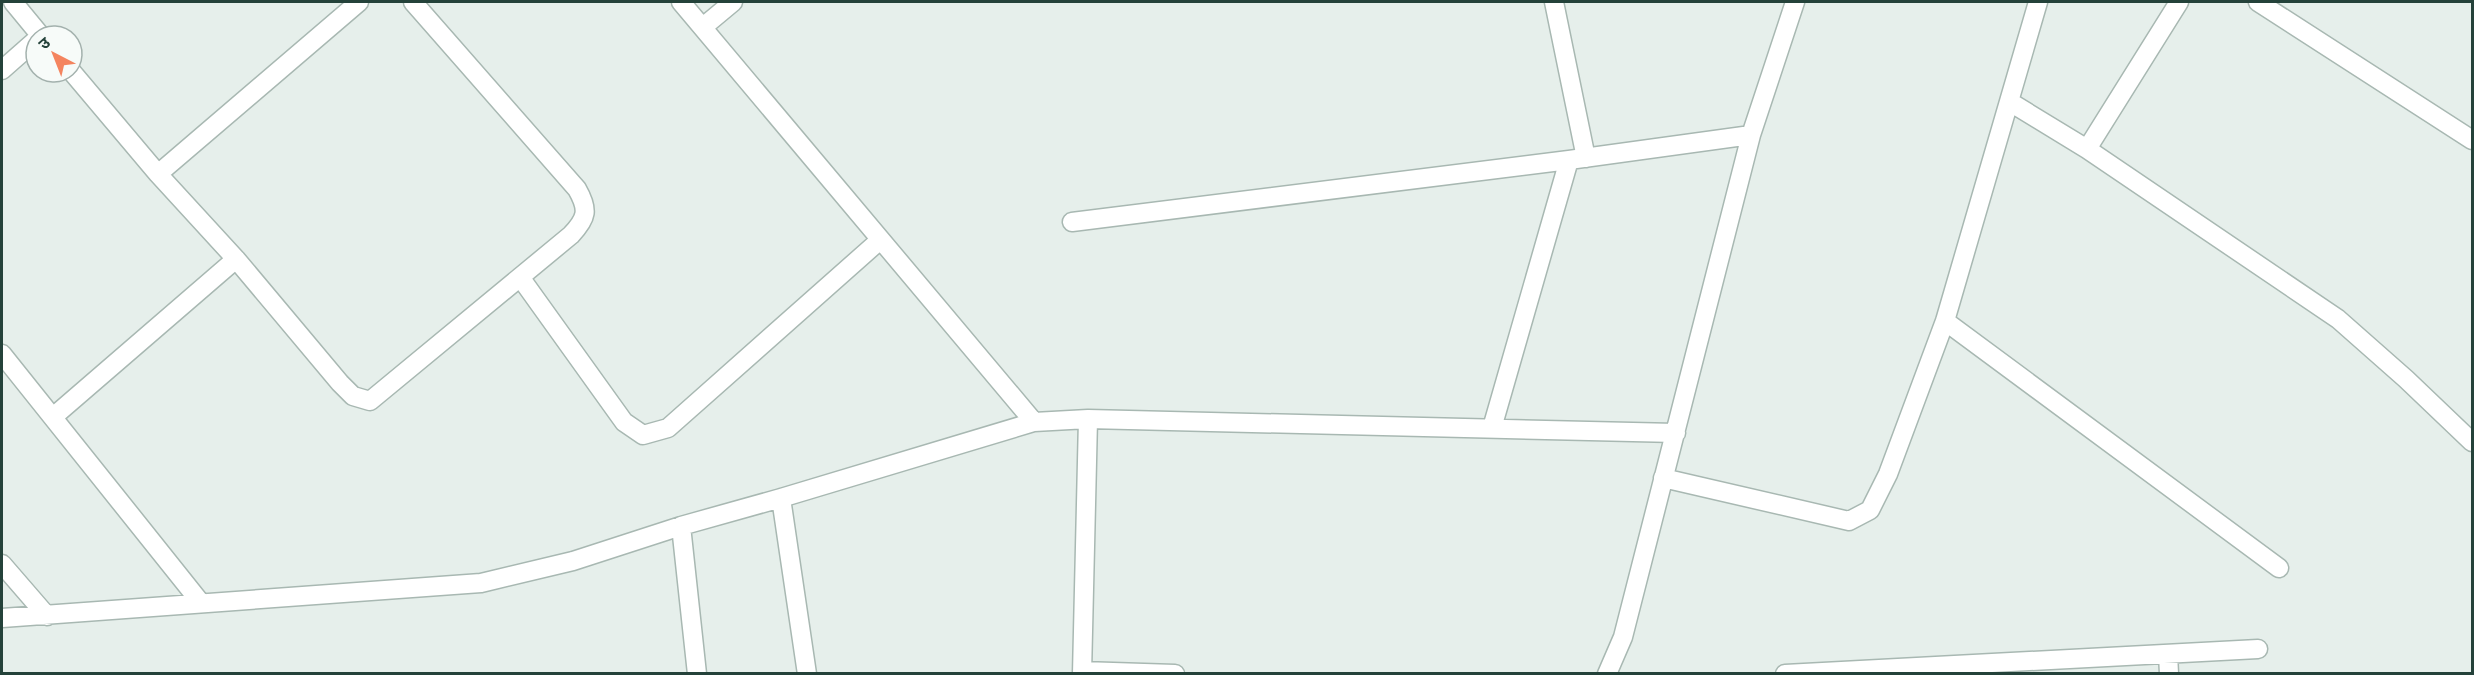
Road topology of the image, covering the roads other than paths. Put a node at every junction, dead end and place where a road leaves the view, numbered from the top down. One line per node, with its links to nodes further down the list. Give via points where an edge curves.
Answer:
1 (13, 2): 11 (street)
2 (359, 2): 21 (street)
3 (413, 2): 25 (street, via 577,189 585,203 583,222)
4 (681, 2): 12 (street)
5 (733, 2): 12 (street)
6 (1554, 2): 20 (street)
7 (1796, 2): 17 (street)
8 (2038, 2): 16 (street)
9 (2179, 2): 19 (street)
10 (2258, 2): 18 (street)
11 (31, 24)
12 (703, 27): 23 (street)
13 (24, 51): 14 (street)
14 (2, 70)
15 (82, 84): 21 (street)
16 (2010, 102): 19 (street); 26 (street)
17 (1751, 135): 20 (street); 32 (street)
18 (2472, 140)
19 (2087, 149): 33 (street, via 2338,319)
20 (1578, 159): 22 (street); 31 (street)
21 (159, 174): 24 (street)
22 (1071, 222)
23 (880, 240): 25 (street, via 668,428 643,435 624,422); 30 (street)
24 (237, 259): 25 (street, via 340,383 353,396 370,401); 28 (street)
25 (520, 277)
26 (1945, 321): 34 (street, via 1888,474 1870,510 1849,521); 38 (street)
27 (2, 354): 28 (street)
28 (53, 417): 39 (street)
29 (1088, 419): 30 (street); 31 (street); 44 (street)
30 (1034, 422): 35 (street)
31 (1492, 429): 32 (street)
32 (1676, 433): 34 (street)
33 (2472, 442)
34 (1663, 478): 48 (street, via 1623,637)
35 (781, 498): 36 (street); 46 (street)
36 (681, 526): 39 (street, via 573,561 481,583); 45 (street)
37 (2, 564): 40 (street)
38 (2279, 568)
39 (201, 603): 40 (street)
40 (47, 616): 41 (street)
41 (2, 618)
42 (2259, 650): 43 (street)
43 (2168, 654): 49 (street); 50 (street)
44 (1082, 672): 47 (street)
45 (697, 674)
46 (807, 674)
47 (1176, 674)
48 (1607, 674)
49 (1785, 674)
50 (2169, 674)

